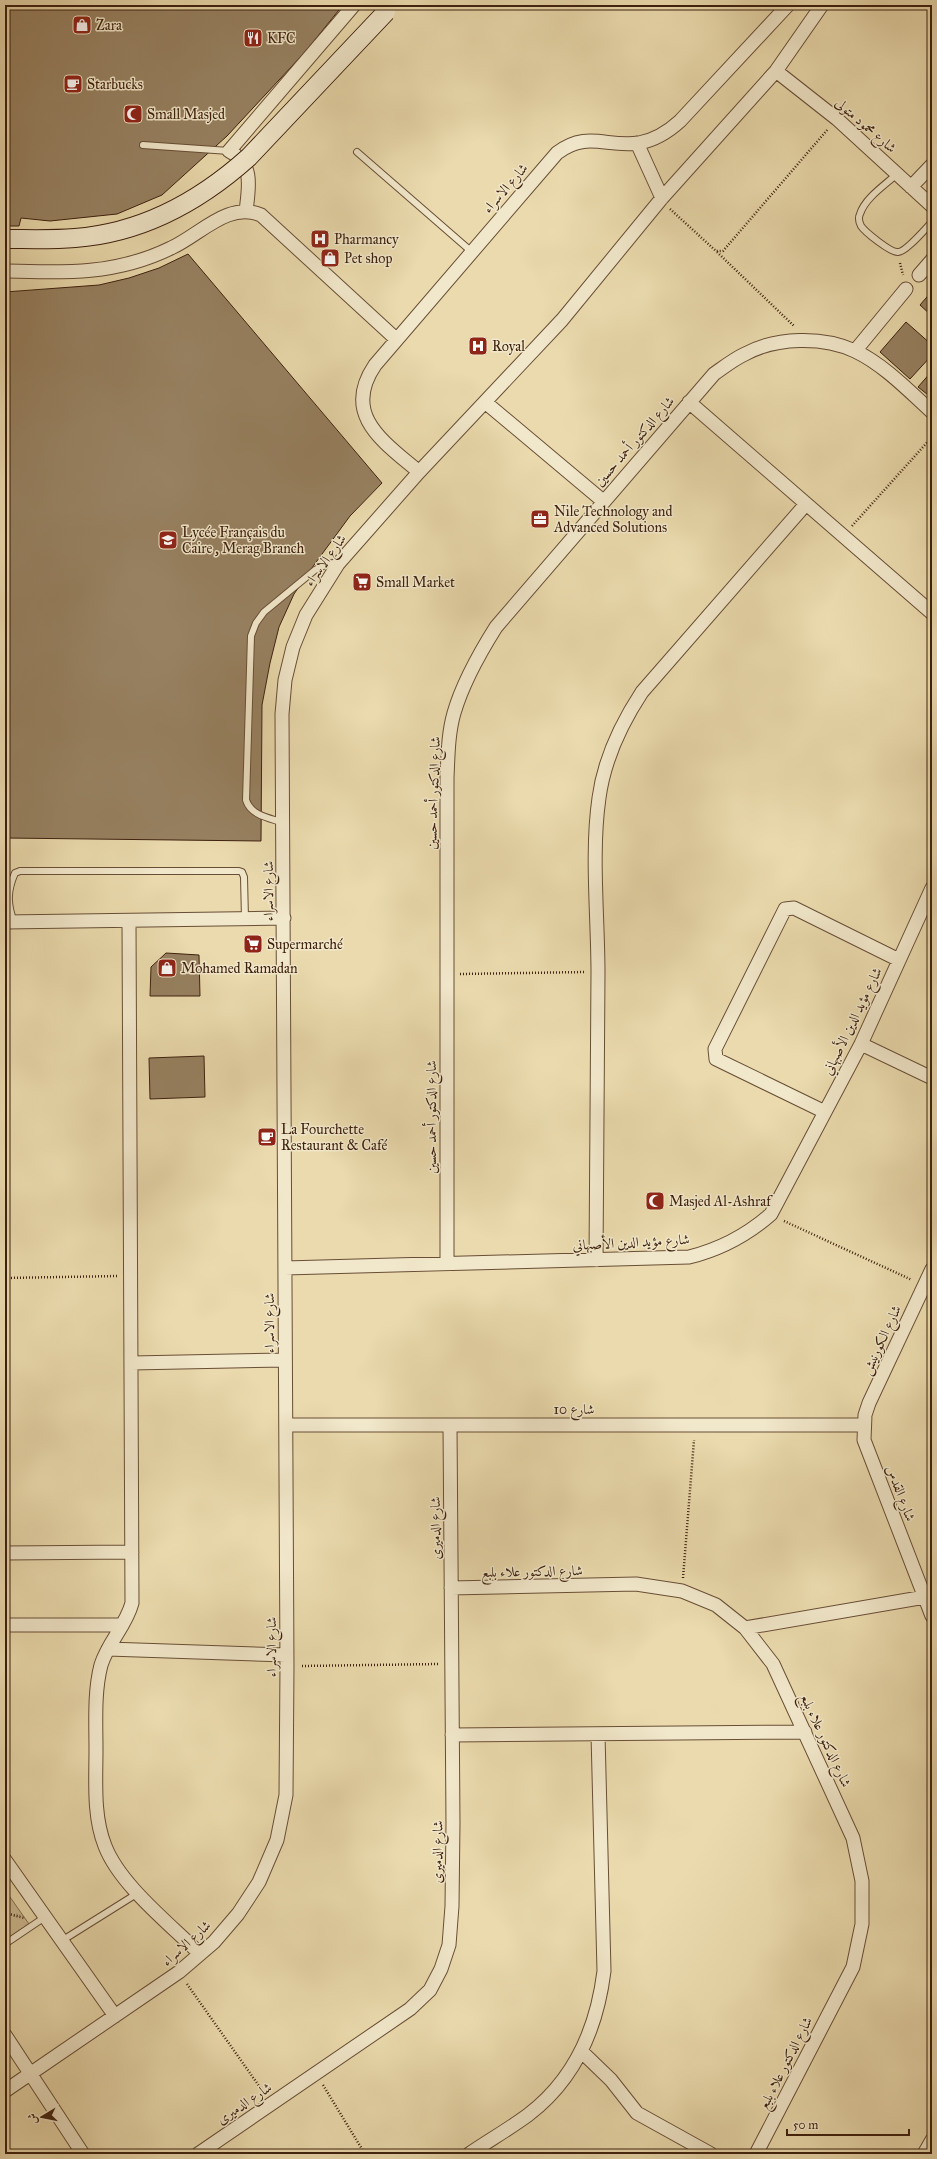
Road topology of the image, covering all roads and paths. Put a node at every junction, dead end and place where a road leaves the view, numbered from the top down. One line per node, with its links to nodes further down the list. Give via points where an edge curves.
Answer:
1 (354, 5): 9 (street)
2 (788, 5): 7 (street, شارع الاسراء, via 680,121 661,136)
3 (822, 5): 5 (street, شارع الاسراء)
4 (386, 12): 18 (street, bridge, via 249,157 198,198 139,225 108,234 76,238)
5 (776, 71): 6 (street, شارع محمود متولى); 14 (street, شارع الاسراء)
6 (836, 119): 12 (street, شارع محمود متولى); 19 (path, via 731,244 723,251)
7 (637, 143): 14 (street); 20 (street, شارع الاسراء, via 593,140 573,143 563,148)
8 (143, 145): 9 (lane)
9 (231, 148): 16 (street, via 242,160 248,172)
10 (357, 152): 20 (lane)
11 (932, 164): 13 (street)
12 (897, 174): 13 (street, شارع محمود متولى); 21 (lane, via 871,198 858,218 861,226 891,251)
13 (911, 187): 15 (street, شارع محمود متولى)
14 (662, 198): 19 (path, via 670,210); 29 (street, شارع الاسراء, via 562,320)
15 (932, 206)
16 (246, 210): 23 (street, via 228,214 180,245 136,262 90,272); 26 (street, via 260,215)
17 (932, 222): 21 (lane)
18 (5, 239)
19 (716, 251): 27 (path)
20 (472, 252): 26 (street, شارع الاسراء)
21 (899, 252): 25 (path)
22 (932, 260): 24 (street)
23 (5, 272)
24 (919, 276)
25 (906, 288): 28 (street)
26 (396, 339): 33 (street, شارع الاسراء, via 369,374 363,407 366,418 378,437)
27 (810, 342): 28 (street, شارع الدكتور أحمد حسين, via 819,341); 30 (street, شارع الدكتور أحمد حسين, via 781,342 745,353 714,374)
28 (855, 351): 31 (street, شارع الدكتور أحمد حسين, via 890,375)
29 (485, 402): 33 (street, شارع الاسراء); 34 (street)
30 (689, 402): 34 (street, شارع الدكتور أحمد حسين); 35 (street)
31 (932, 412)
32 (932, 437): 36 (path)
33 (419, 472): 37 (street, شارع الاسراء)
34 (603, 501): 47 (street, شارع الدكتور أحمد حسين, via 496,627 462,689 450,737 447,778)
35 (806, 504): 36 (street); 46 (street, via 646,687 626,716 606,769 599,797 596,826)
36 (843, 536): 38 (street)
37 (338, 564): 39 (street, شارع الاسراء, via 306,615 293,646 285,680 282,714); 39 (lane, via 329,563 315,570 264,612 251,636 247,806 256,814)
38 (932, 613)
39 (284, 823): 41 (street, شارع الاسراء)
40 (932, 888): 45 (street, شارع مؤيد الدين الأصبهاني)
41 (284, 918): 42 (street); 54 (street, شارع الاسراء)
42 (245, 919): 43 (lane, via 244,877 239,871 20,871 15,873 8,897); 44 (street)
43 (9, 922): 44 (street)
44 (129, 922): 56 (street)
45 (899, 960): 48 (street, شارع مؤيد الدين الأصبهاني); 50 (street, via 794,908 786,909 715,1049 716,1059)
46 (598, 972): 47 (path); 52 (street)
47 (448, 974): 53 (street, شارع الدكتور أحمد حسين)
48 (861, 1044): 49 (street); 50 (street, شارع مؤيد الدين الأصبهاني)
49 (932, 1078)
50 (825, 1112): 51 (street, شارع مؤيد الدين الأصبهاني)
51 (771, 1214): 52 (street, شارع مؤيد الدين الأصبهاني, via 752,1230 712,1251 689,1256); 58 (path)
52 (596, 1260): 53 (street, شارع مؤيد الدين الأصبهاني)
53 (447, 1264): 54 (street, شارع مؤيد الدين الأصبهاني)
54 (285, 1268): 59 (street, شارع الاسراء)
55 (932, 1269): 58 (street, شارع الكورنيش)
56 (131, 1275): 57 (path); 60 (street)
57 (5, 1278)
58 (924, 1286): 64 (street, شارع الكورنيش, via 869,1403)
59 (285, 1360): 60 (street); 61 (street, شارع الاسراء)
60 (132, 1363): 65 (street)
61 (286, 1425): 62 (street, شارع 10); 75 (street, شارع الاسراء)
62 (450, 1425): 63 (street, شارع 10); 67 (street, شارع الدميرى)
63 (695, 1425): 64 (street, شارع 10); 68 (path)
64 (863, 1425): 69 (street, شارع القدس, via 866,1446)
65 (132, 1552): 66 (street); 72 (street, via 132,1603 129,1616)
66 (5, 1553)
67 (451, 1588): 68 (street, شارع الدكتور علاء بلبع, via 636,1584); 76 (street, شارع الدميرى)
68 (682, 1591): 73 (street, شارع الدكتور علاء بلبع, via 716,1605)
69 (925, 1596): 70 (street, شارع القدس); 73 (street)
70 (932, 1616)
71 (5, 1625): 72 (street)
72 (121, 1625): 74 (street)
73 (745, 1628): 77 (street, شارع الدكتور علاء بلبع, via 773,1664)
74 (108, 1648): 75 (street); 81 (street, via 102,1665 97,1700 98,1816 105,1845 119,1872)
75 (287, 1660): 76 (path); 85 (street, شارع الاسراء, via 286,1795 277,1840 259,1882 238,1914)
76 (451, 1664): 79 (street, شارع الدميرى)
77 (805, 1732): 78 (street); 100 (street, شارع الدكتور علاء بلبع, via 853,1838 862,1881 862,1924 852,1967)
78 (598, 1734): 79 (street); 89 (street, via 604,1971 601,1999)
79 (452, 1735): 91 (street, شارع الدميرى, via 452,1906 449,1945 441,1969 430,1990 410,2009)
80 (5, 1860): 82 (street)
81 (138, 1893): 83 (lane); 85 (street)
82 (45, 1917): 83 (street); 84 (lane)
83 (62, 1940): 87 (street)
84 (5, 1944)
85 (200, 1954): 86 (street, شارع الاسراء)
86 (179, 1972): 87 (street, شارع الاسراء); 93 (path)
87 (115, 2016): 90 (street, شارع الاسراء)
88 (5, 2035): 90 (street)
89 (582, 2052): 98 (street, via 549,2097 528,2115); 99 (street, via 611,2080 636,2113)
90 (32, 2074): 92 (street, شارع الاسراء); 95 (street)
91 (316, 2074): 93 (street, شارع الدميرى); 97 (path)
92 (5, 2091)
93 (272, 2104): 96 (street, شارع الدميرى)
94 (932, 2140): 101 (street)
95 (83, 2154)
96 (198, 2154)
97 (366, 2154)
98 (469, 2154)
99 (711, 2154)
100 (756, 2154)
101 (924, 2154)

